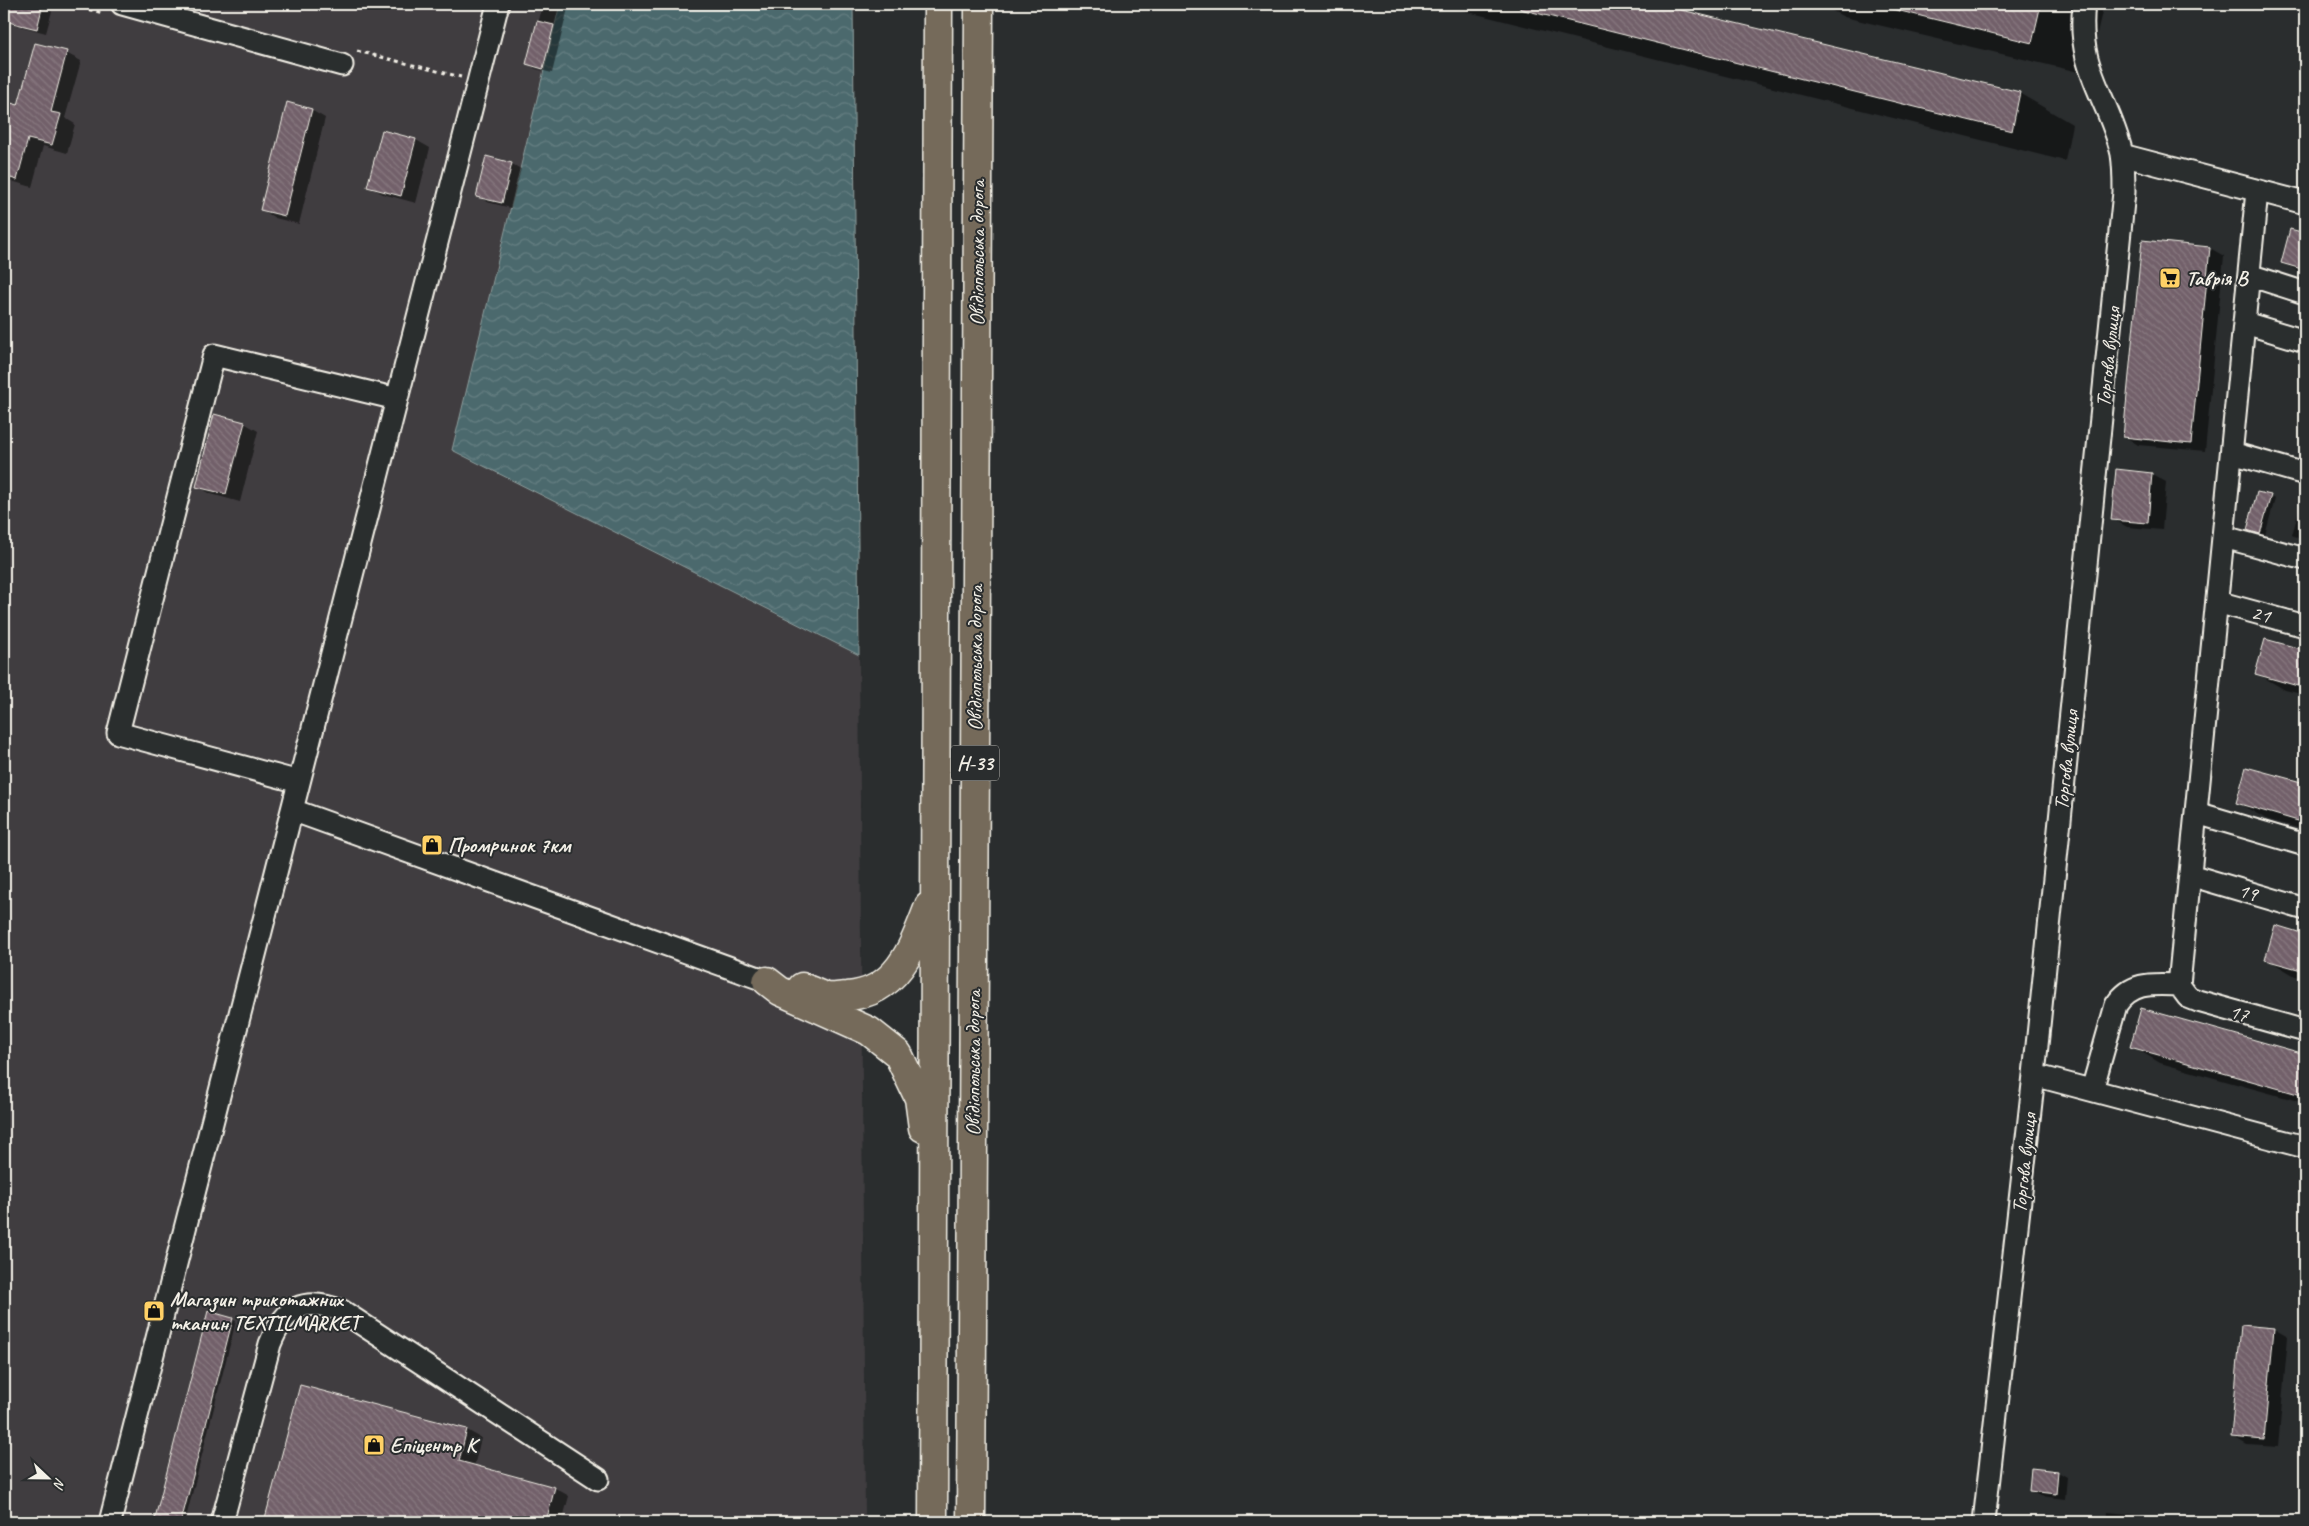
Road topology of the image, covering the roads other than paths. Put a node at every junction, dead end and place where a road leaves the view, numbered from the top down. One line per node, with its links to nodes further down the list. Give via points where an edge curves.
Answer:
1 (122, 4): 6 (street)
2 (498, 4): 14 (street)
3 (938, 4): 26 (main road, Овідіопольська дорога / Н-33)
4 (979, 4): 39 (main road, Овідіопольська дорога / Н-33)
5 (2084, 4): 7 (street, Торгова вулиця, via 2083,42 2089,70)
6 (342, 65)
7 (2122, 155): 8 (street); 31 (street, Торгова вулиця, via 2124,192)
8 (2258, 191): 9 (street); 10 (street)
9 (2305, 203)
10 (2249, 275): 11 (street); 12 (street)
11 (2305, 293)
12 (2245, 323): 13 (street); 15 (street)
13 (2305, 341)
14 (397, 399): 21 (street); 21 (street, via 214,355 118,733)
15 (2232, 453): 16 (street); 17 (street)
16 (2305, 474)
17 (2224, 537): 18 (street); 19 (street)
18 (2305, 559)
19 (2217, 602): 20 (street, 21); 23 (street)
20 (2305, 626)
21 (299, 782): 22 (street)
22 (292, 810): 28 (street); 36 (street)
23 (2196, 813): 24 (street); 25 (street)
24 (2305, 846)
25 (2190, 875): 27 (street, 19); 29 (street)
26 (935, 890): 28 (main road, via 916,940 900,968 883,984 862,995 829,997 782,980); 34 (main road, Овідіопольська дорога / Н-33)
27 (2305, 909)
28 (767, 981): 34 (main road, via 780,991 869,1031 898,1054 919,1098)
29 (2179, 986): 30 (street, 17, via 2188,997 2198,1001); 32 (street, via 2137,986 2121,998 2116,1005)
30 (2305, 1031)
31 (2034, 1075): 32 (street); 40 (street, Торгова вулиця)
32 (2092, 1090): 33 (street)
33 (2305, 1147)
34 (935, 1207): 38 (main road, Овідіопольська дорога / Н-33)
35 (598, 1480): 37 (street, via 342,1311 327,1305 310,1304 296,1307 284,1317 270,1344)
36 (110, 1522)
37 (222, 1522)
38 (933, 1522)
39 (971, 1522)
40 (1984, 1522)

